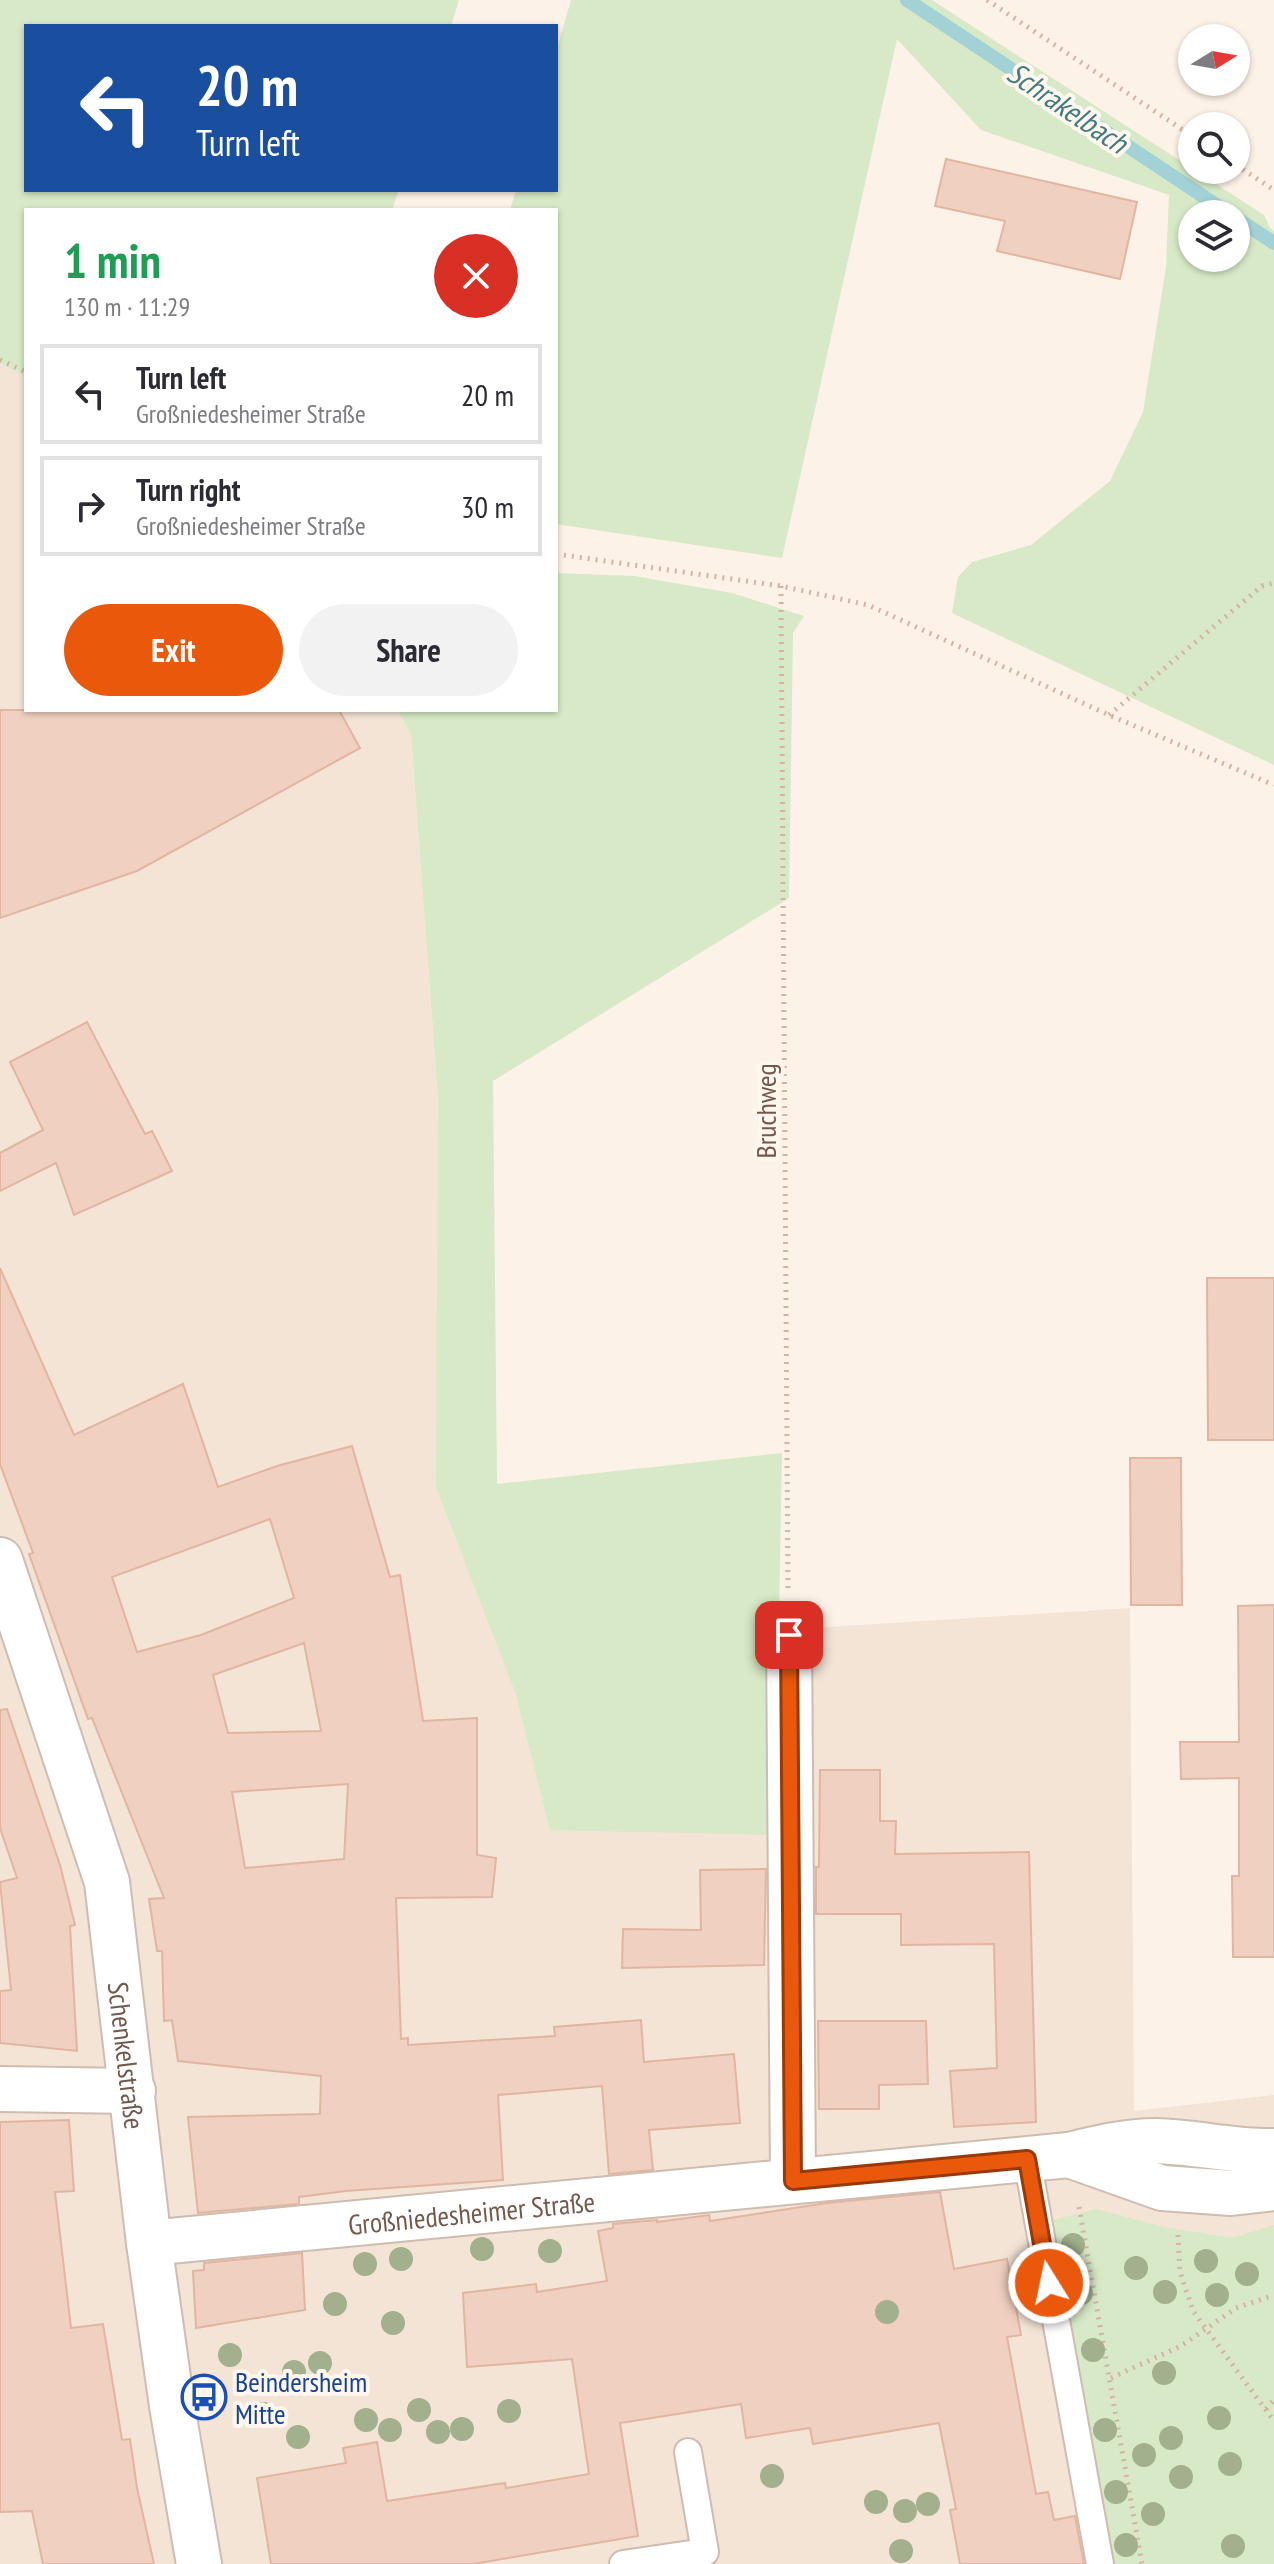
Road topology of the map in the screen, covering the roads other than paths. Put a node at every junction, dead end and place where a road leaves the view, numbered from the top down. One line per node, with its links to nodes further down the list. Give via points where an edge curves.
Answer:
1 (0, 1560): 4 (street, Schenkelstraße, via 107,1882)
2 (789, 1635): 7 (street)
3 (0, 2089): 4 (street)
4 (133, 2091): 9 (street, Schenkelstraße)
5 (1274, 2151): 6 (street, Großniedesheimer Straße, via 1152,2141)
6 (1048, 2157): 7 (street, Großniedesheimer Straße); 8 (street, Großniedesheimer Straße, via 1162,2188 1231,2193); 13 (lane)
7 (793, 2181): 9 (street, Großniedesheimer Straße)
8 (1274, 2188)
9 (149, 2243): 11 (street, Schenkelstraße)
10 (688, 2452): 12 (lane, via 705,2552)
11 (199, 2564)
12 (623, 2564)
13 (1100, 2564)

